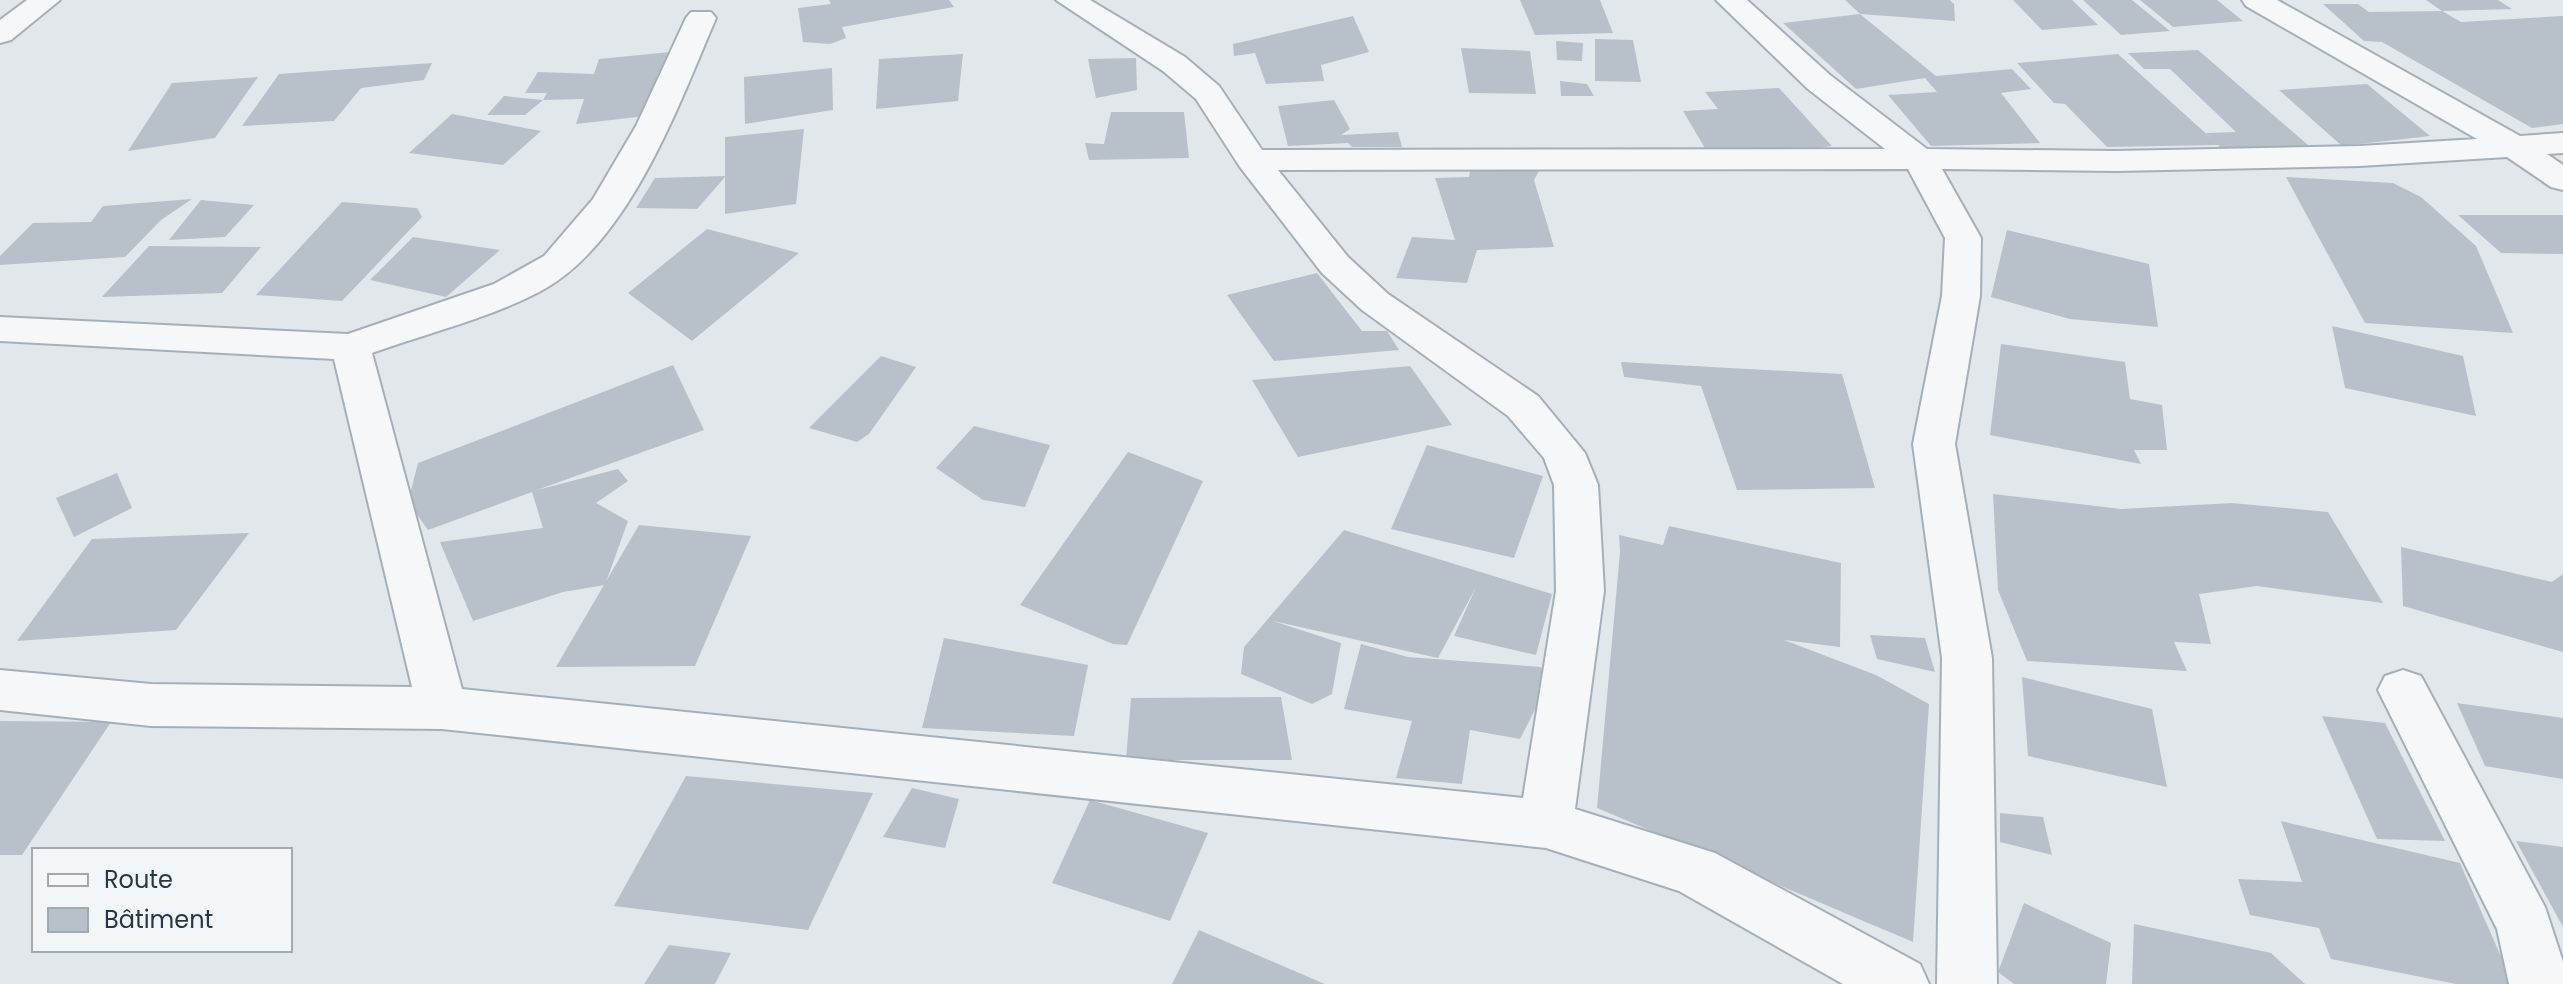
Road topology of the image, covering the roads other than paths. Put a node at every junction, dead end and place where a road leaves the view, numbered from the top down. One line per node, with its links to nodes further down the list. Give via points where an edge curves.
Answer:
1 (46, 0): 6 (street)
2 (1070, 0): 10 (street, via 1174,64 1208,93)
3 (1730, 0): 9 (street, via 1819,82)
4 (2256, 0): 8 (street)
5 (701, 18): 13 (street, via 646,140 562,259 529,282)
6 (0, 34)
7 (2563, 143): 8 (street)
8 (2512, 145): 9 (street, via 2345,157); 11 (street)
9 (1919, 159): 10 (street); 19 (street, via 1963,238 1961,296 1934,444 1967,658)
10 (1252, 160): 17 (street, via 1298,222 1375,302 1523,406 1564,453 1576,485 1580,591)
11 (2563, 180)
12 (0, 329): 13 (street)
13 (351, 347): 16 (street)
14 (0, 690): 16 (street, via 151,705)
15 (2403, 690): 20 (street, via 2525,926)
16 (442, 708): 17 (street)
17 (1546, 824): 18 (street, via 1695,871)
18 (1899, 984)
19 (1967, 984)
20 (2539, 984)

